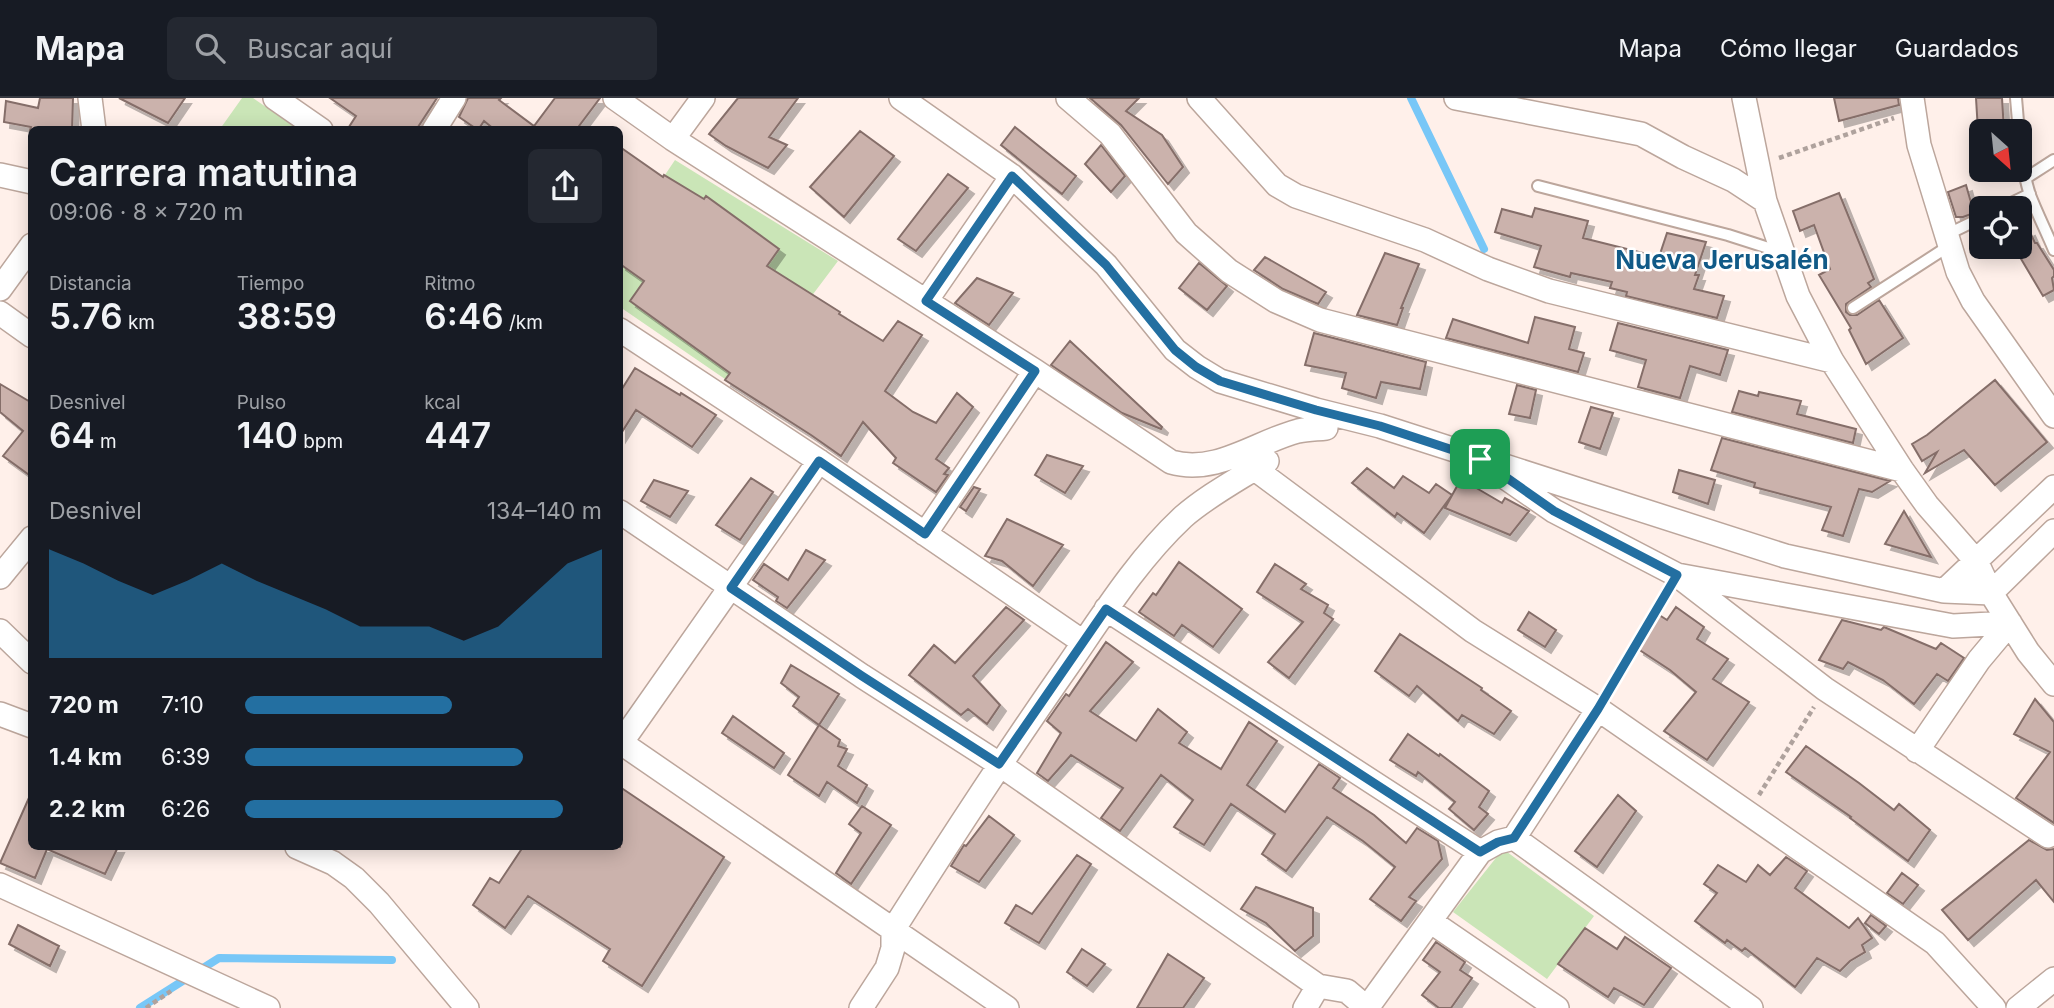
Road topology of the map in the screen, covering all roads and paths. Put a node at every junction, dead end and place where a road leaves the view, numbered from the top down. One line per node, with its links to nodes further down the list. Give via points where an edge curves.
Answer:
1 (90, 98): 14 (street)
2 (275, 98): 15 (street)
3 (454, 98): 16 (street)
4 (615, 98): 17 (street)
5 (703, 98): 17 (street)
6 (901, 98): 22 (street)
7 (1068, 98): 48 (street, via 1110,134 1186,233 1229,271 1276,301 1320,320)
8 (1199, 98): 40 (street, via 1277,185 1296,196 1425,240 1549,291)
9 (1456, 98): 28 (street, via 1641,134)
10 (1744, 98): 19 (street)
11 (2017, 98): 13 (lane)
12 (1913, 105): 19 (path); 30 (street, via 1919,145)
13 (2019, 119)
14 (94, 126)
15 (315, 126)
16 (436, 126)
17 (673, 139): 35 (street)
18 (2054, 160): 20 (lane)
19 (1757, 165): 28 (street)
20 (2032, 174)
21 (0, 175): 23 (street)
22 (1012, 176): 35 (street); 43 (street, via 1106,265 1175,350 1196,367 1220,381)
23 (28, 180)
24 (2027, 182): 26 (lane)
25 (1538, 186): 33 (lane)
26 (2030, 194): 27 (lane); 32 (lane)
27 (2026, 196)
28 (1765, 201): 33 (street)
29 (1969, 226): 30 (lane)
30 (1947, 241): 36 (lane); 42 (street, via 1973,301)
31 (28, 250): 34 (street)
32 (2054, 250)
33 (1784, 253): 40 (street, via 1798,296)
34 (0, 289)
35 (926, 301): 41 (street)
36 (1853, 308)
37 (0, 313): 39 (street)
38 (623, 332): 46 (street)
39 (28, 333)
40 (1832, 361): 48 (street)
41 (1035, 371): 44 (street, via 1171,462 1186,466 1244,453 1298,431); 52 (street)
42 (2054, 416)
43 (1380, 426): 44 (street); 45 (street)
44 (1326, 428): 47 (street)
45 (1480, 459): 55 (street, via 1554,511); 58 (street, via 1784,556)
46 (819, 461): 52 (street); 57 (street)
47 (1255, 469): 60 (street, via 1184,517); 67 (street, via 1473,631)
48 (1902, 470): 54 (street)
49 (2054, 487): 54 (street)
50 (623, 514): 57 (street)
51 (2054, 531): 59 (street)
52 (925, 534): 63 (street)
53 (28, 543): 56 (street)
54 (1976, 561): 58 (street); 59 (street)
55 (1677, 575): 61 (street, via 1953,626); 66 (street); 67 (path)
56 (0, 577)
57 (731, 588): 70 (street); 73 (street)
58 (1944, 591): 59 (street)
59 (1991, 593): 61 (street)
60 (1106, 609): 63 (street); 78 (street)
61 (2010, 623): 65 (street); 72 (street)
62 (0, 631): 64 (street)
63 (1083, 642): 73 (street)
64 (28, 658)
65 (2054, 684)
66 (1825, 689): 72 (street); 74 (path)
67 (1598, 709): 74 (street); 76 (street)
68 (0, 714): 69 (street)
69 (28, 724)
70 (623, 738)
71 (623, 744): 81 (street)
72 (1917, 751): 75 (street)
73 (999, 764): 81 (street); 83 (street)
74 (1748, 813): 92 (street, via 1935,943)
75 (2048, 836)
76 (1514, 838): 78 (street); 91 (street)
77 (304, 850): 85 (street, via 354,878)
78 (1480, 852): 80 (street)
79 (0, 885): 84 (street)
80 (1430, 921): 89 (street); 90 (street)
81 (893, 930): 86 (street, via 887,968); 87 (street)
82 (2054, 979): 93 (street)
83 (1318, 986): 88 (street); 89 (street, via 1347,991)
84 (268, 1008)
85 (467, 1008)
86 (861, 1008)
87 (1007, 1008)
88 (1305, 1008)
89 (1367, 1008)
90 (1557, 1008)
91 (1751, 1008)
92 (1994, 1008)
93 (2018, 1008)

